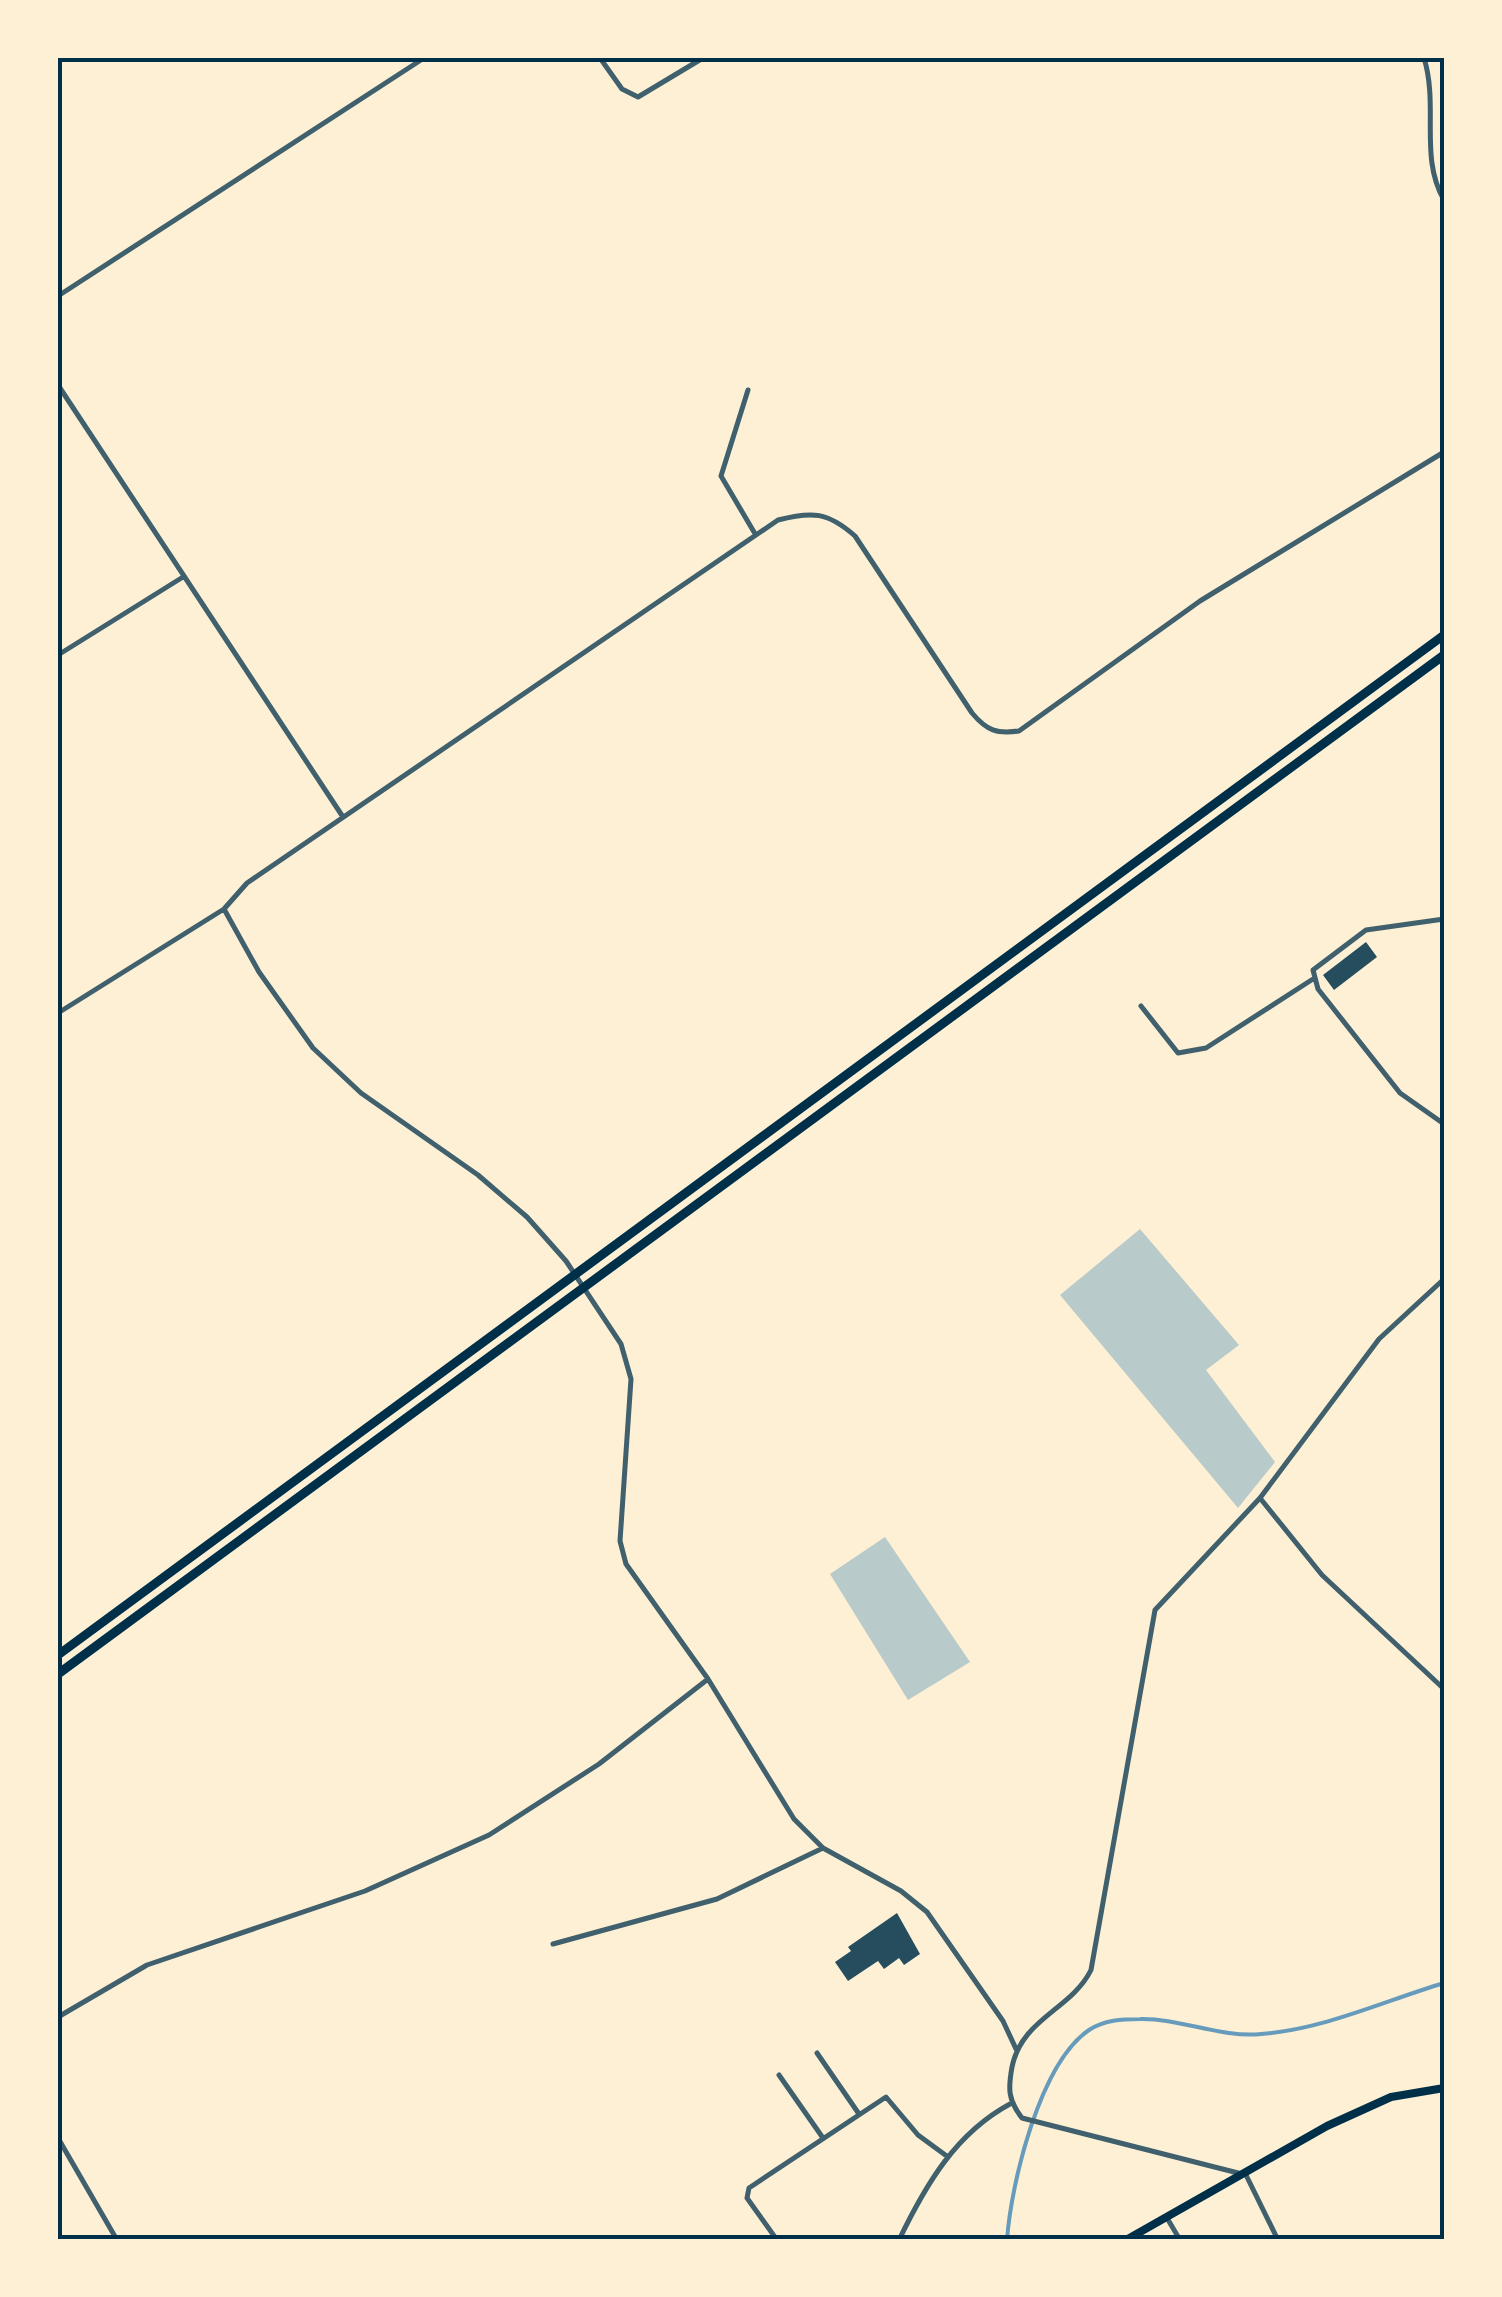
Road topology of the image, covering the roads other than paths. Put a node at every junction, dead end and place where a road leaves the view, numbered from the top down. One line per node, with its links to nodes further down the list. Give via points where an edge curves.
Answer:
1 (424, 58): 6 (street)
2 (600, 58): 3 (street, via 622,89 638,97)
3 (703, 58)
4 (1424, 58): 5 (street, via 1434,108 1431,162)
5 (1444, 200)
6 (58, 296)
7 (58, 384): 11 (street)
8 (748, 390): 10 (street, via 722,476)
9 (1444, 452): 10 (street, via 1200,601 1020,731 1002,734 972,714 855,536 833,516 810,512)
10 (754, 532): 15 (street)
11 (183, 577): 14 (street); 15 (street)
12 (1444, 635): 24 (highway)
13 (1444, 654): 25 (highway)
14 (58, 656)
15 (343, 816): 16 (street, via 247,884)
16 (224, 910): 20 (street); 26 (street, via 313,1048 361,1093 527,1217 622,1344 631,1379 620,1541 626,1564)
17 (1444, 919): 18 (street, via 1354,936 1317,963)
18 (1313, 979): 19 (street, via 1192,1052 1178,1053); 21 (street, via 1400,1093)
19 (1141, 1006)
20 (58, 1012)
21 (1444, 1124)
22 (1444, 1279): 23 (street, via 1380,1339)
23 (1260, 1498): 27 (street, via 1322,1576); 31 (street, via 1155,1610 1090,1970)
24 (58, 1655)
25 (58, 1674)
26 (708, 1679): 28 (street, via 794,1818); 30 (street, via 599,1764 489,1835 365,1891 147,1965)
27 (1444, 1689)
28 (822, 1848): 29 (street, via 717,1899); 31 (street, via 927,1912)
29 (553, 1944)
30 (58, 2017)
31 (1016, 2048): 35 (street)
32 (817, 2053): 36 (street)
33 (779, 2075): 38 (street)
34 (1444, 2088): 40 (main road, via 1391,2097)
35 (1010, 2104): 39 (street, via 974,2125); 40 (street, via 1022,2118 1049,2127)
36 (860, 2114): 38 (street); 39 (street, via 886,2097 918,2135)
37 (58, 2138): 42 (street)
38 (823, 2138): 43 (street, via 749,2188 748,2198)
39 (948, 2157): 44 (street)
40 (1246, 2175): 41 (main road); 47 (street)
41 (1167, 2218): 45 (main road); 46 (street)
42 (116, 2240)
43 (777, 2240)
44 (899, 2240)
45 (1126, 2240)
46 (1180, 2240)
47 (1278, 2240)

